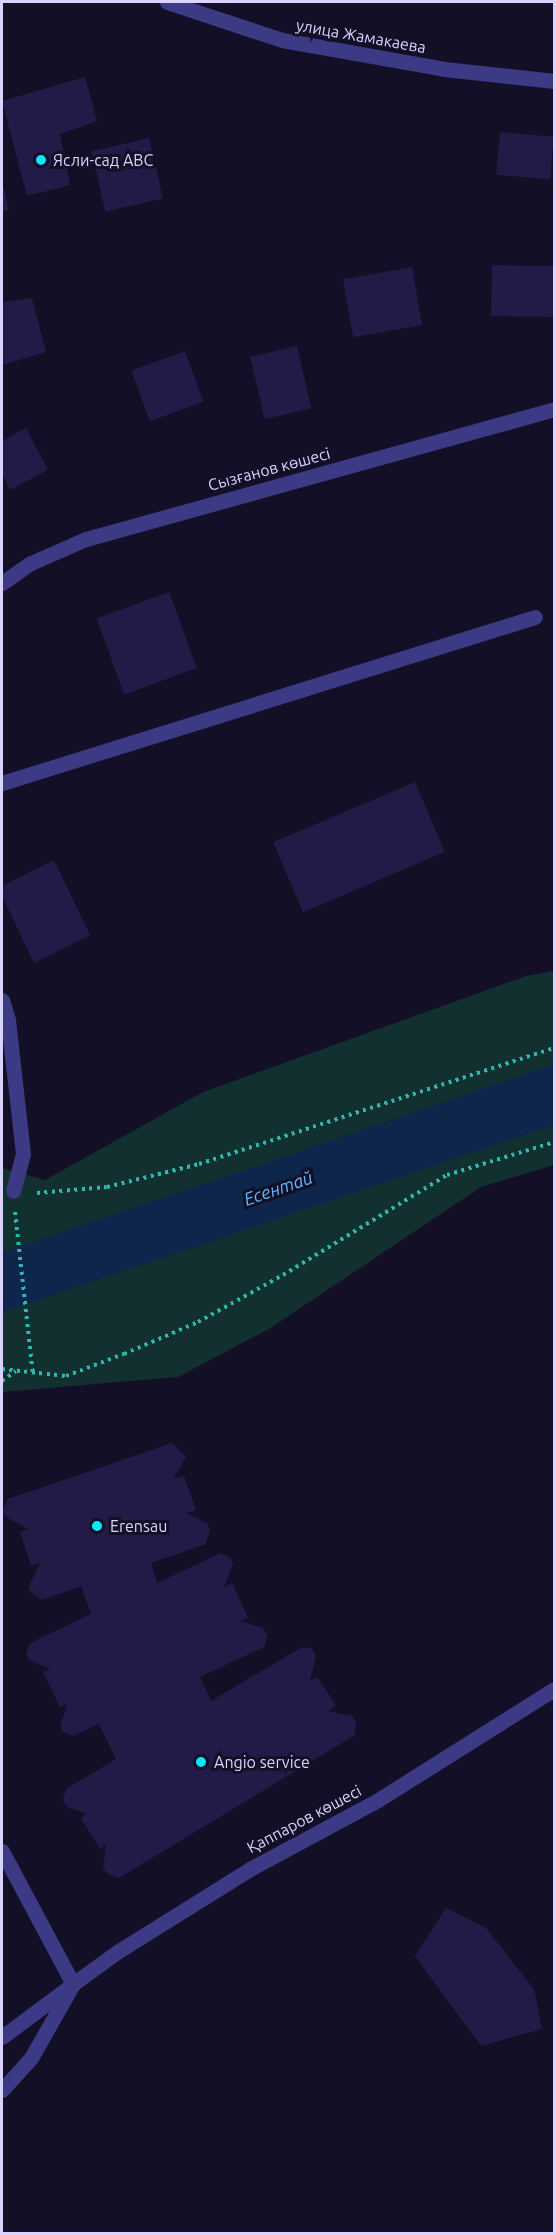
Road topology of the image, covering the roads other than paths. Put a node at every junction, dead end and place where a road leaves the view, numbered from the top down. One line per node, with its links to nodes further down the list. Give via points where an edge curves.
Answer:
1 (167, 2): 2 (street, улица Жамакаева, via 282,40 444,69)
2 (555, 81)
3 (555, 409): 4 (street, Сызғанов көшесі, via 86,539 31,563)
4 (2, 583)
5 (535, 616): 6 (street)
6 (2, 783)
7 (2, 1000): 8 (street, via 8,1020 23,1154)
8 (13, 1191)
9 (555, 1689): 11 (street, Қаппаров көшесі, via 378,1800 240,1875)
10 (2, 1851): 11 (street)
11 (73, 1984): 12 (street, Қаппаров көшесі); 13 (street, Қаппаров көшесі, via 31,2058)
12 (2, 2037)
13 (2, 2090)

